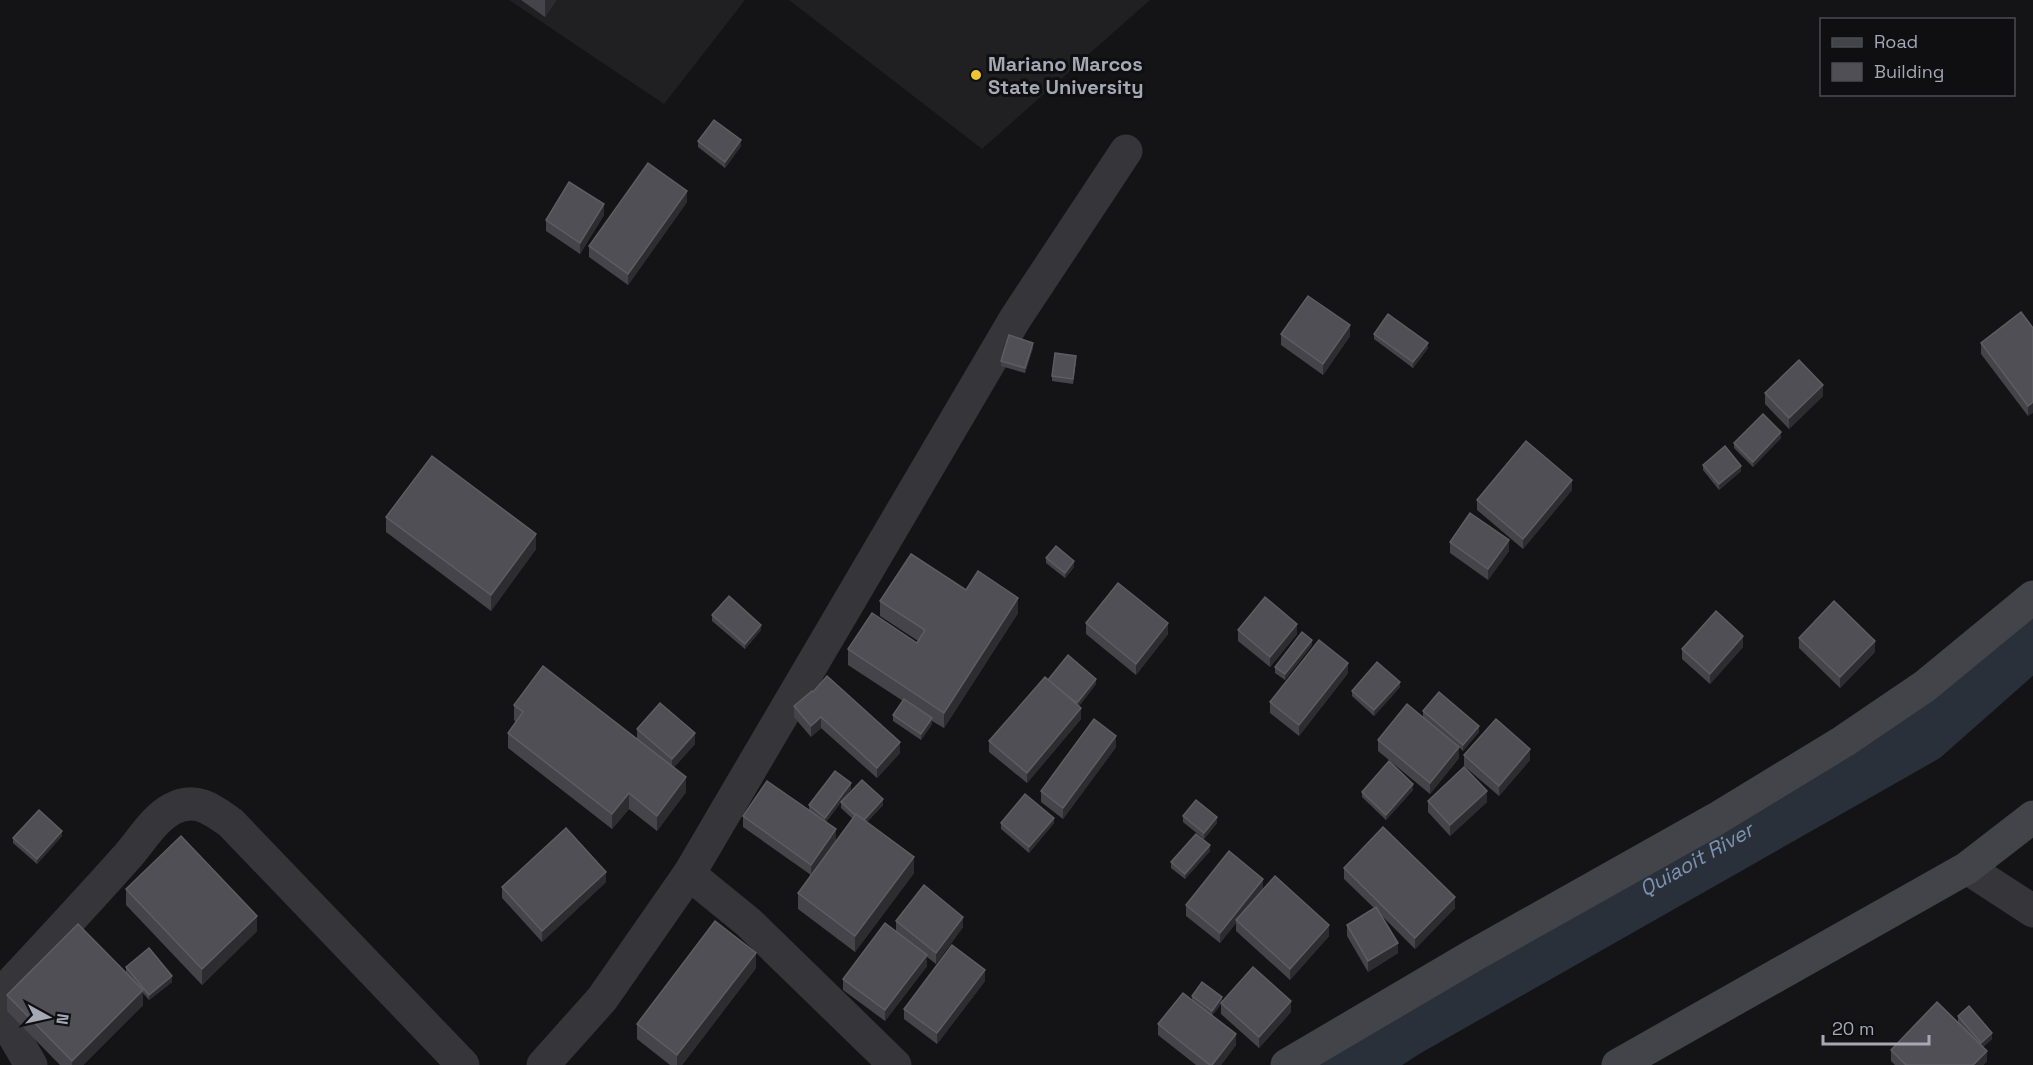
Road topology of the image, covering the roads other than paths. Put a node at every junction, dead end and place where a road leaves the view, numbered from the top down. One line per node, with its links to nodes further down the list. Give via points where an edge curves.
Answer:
1 (1126, 151): 5 (street, via 1015,319)
2 (2033, 597): 13 (street, via 1925,686 1844,741 1716,819)
3 (2033, 817): 4 (street)
4 (1967, 868): 6 (street); 14 (street)
5 (689, 874): 11 (street, via 602,999); 12 (street, via 748,922)
6 (2033, 911)
7 (0, 995): 10 (street, via 152,825 173,808 189,804 206,806 231,823)
8 (0, 1012): 9 (street)
9 (31, 1065)
10 (463, 1065)
11 (543, 1065)
12 (895, 1065)
13 (1287, 1065)
14 (1618, 1065)

